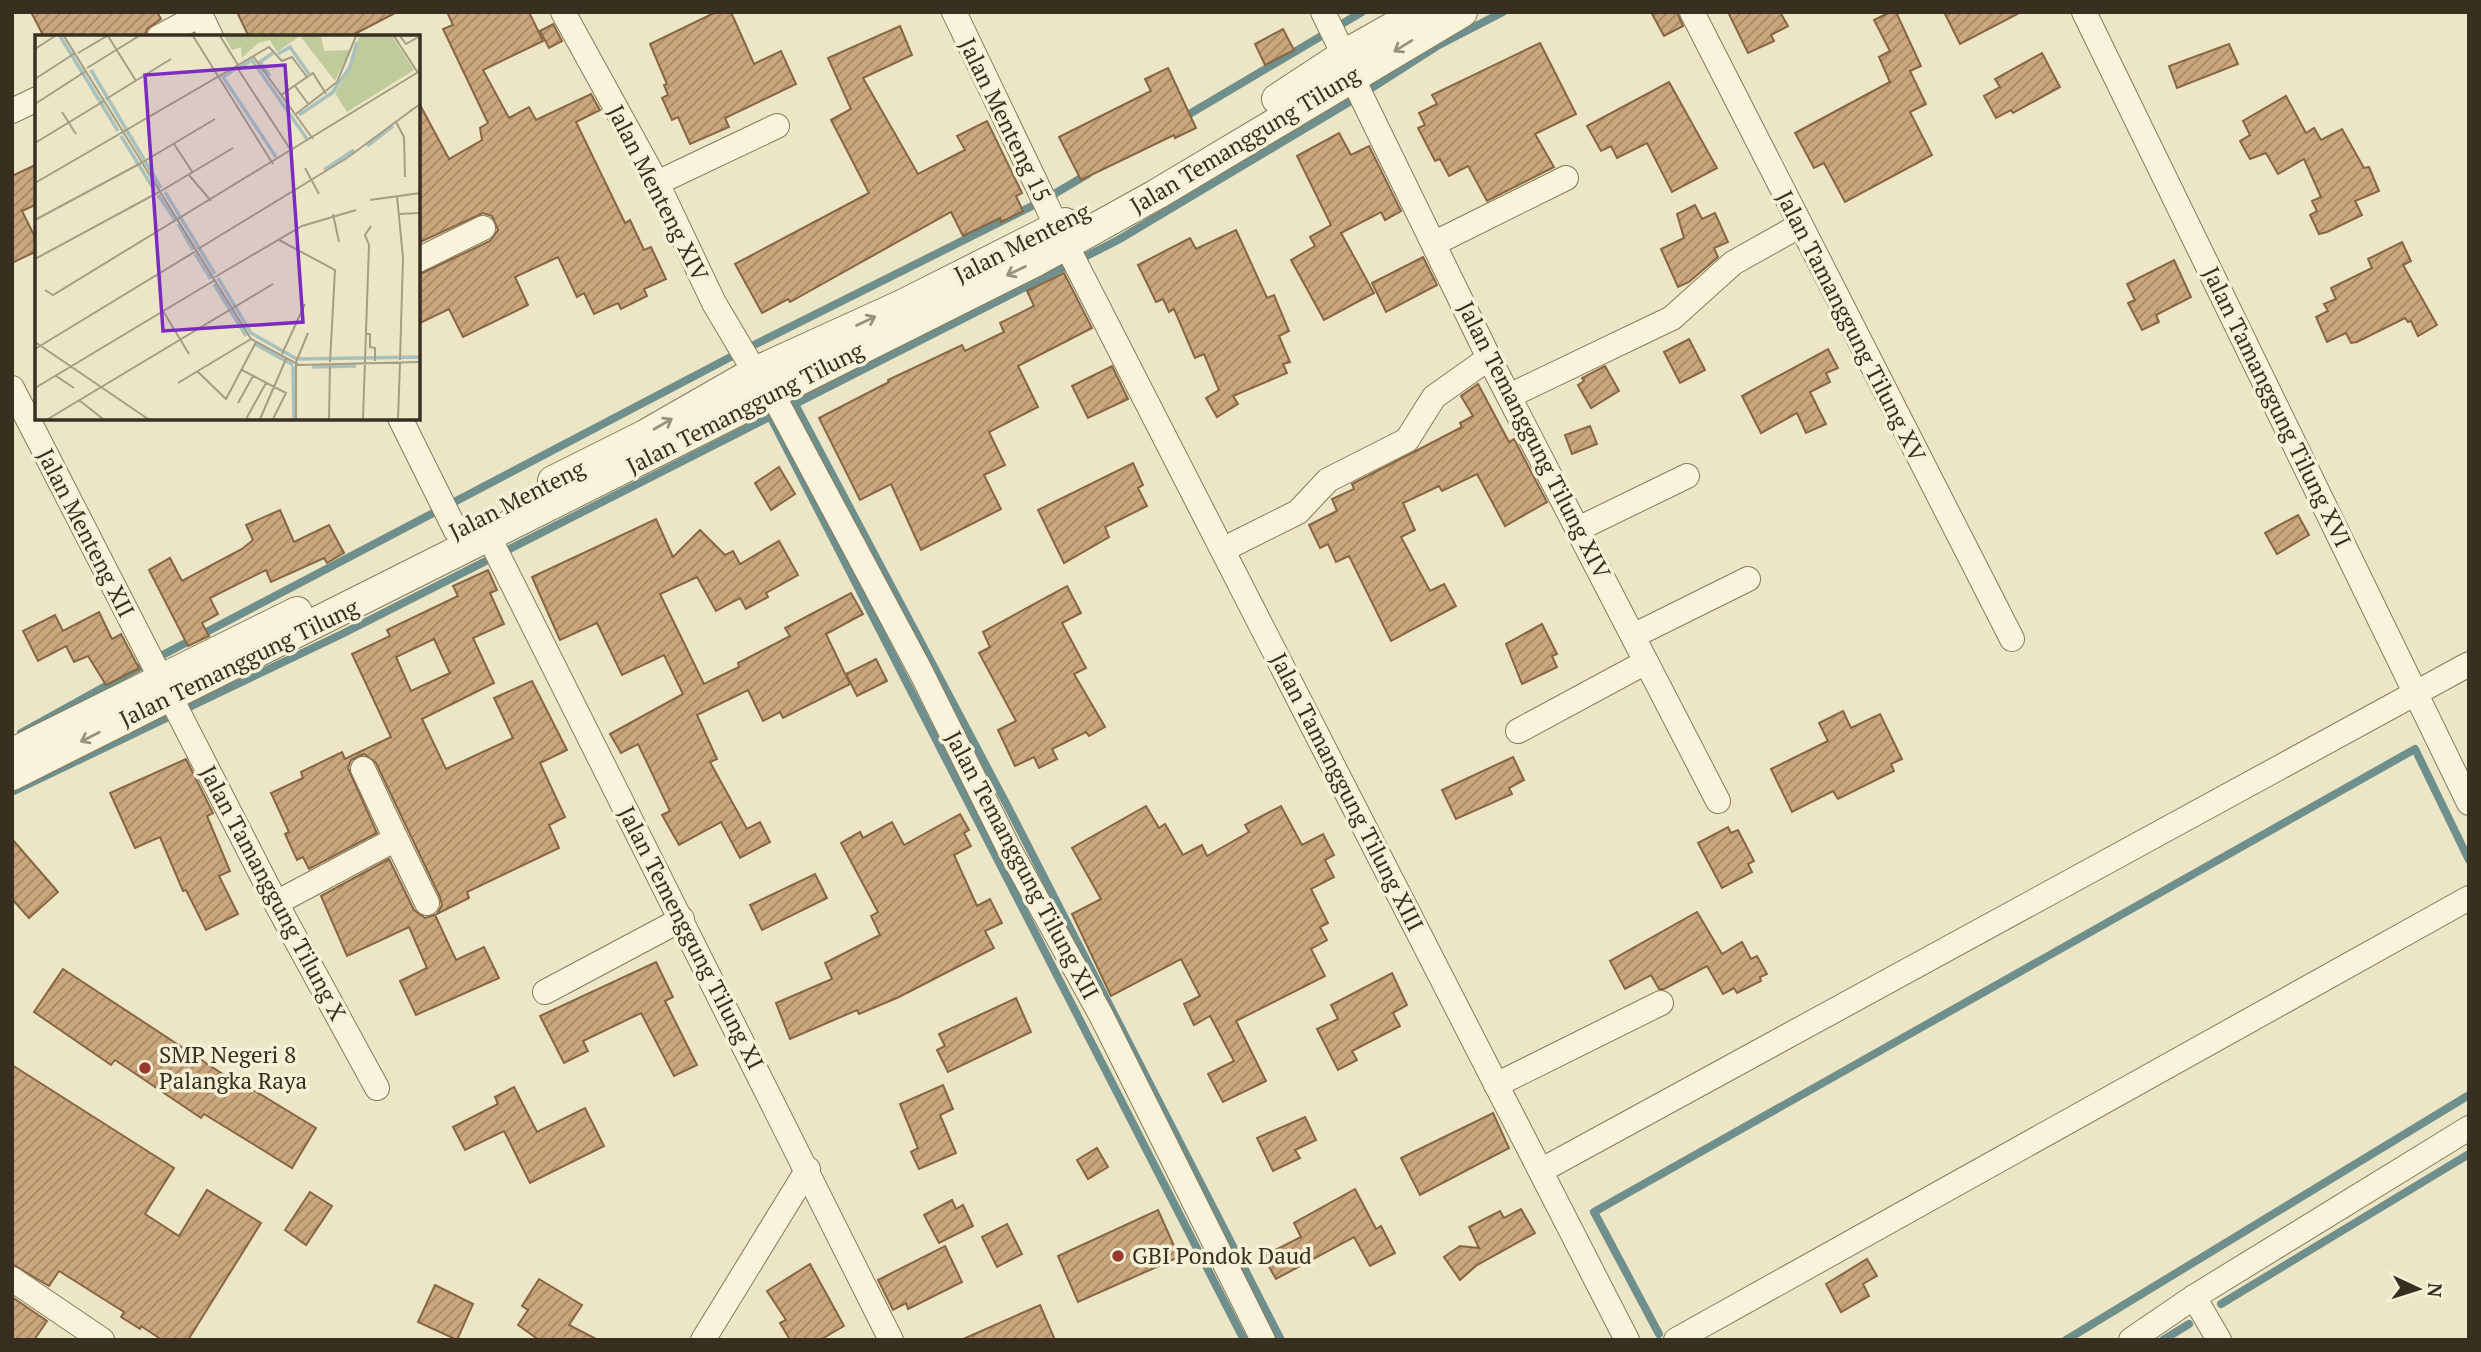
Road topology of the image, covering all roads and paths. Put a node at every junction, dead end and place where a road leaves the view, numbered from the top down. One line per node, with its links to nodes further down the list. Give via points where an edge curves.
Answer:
1 (563, 12): 15 (street, Jalan Menteng XIV)
2 (954, 12): 18 (street, Jalan Menteng 15)
3 (1323, 12): 10 (street, Jalan Temanggung Tilung XIV)
4 (1420, 12): 10 (street)
5 (1462, 12): 10 (street, Jalan Temanggung Tilung, one-way to 10)
6 (1692, 12): 16 (street, Jalan Tamanggung Tilung XV)
7 (2084, 12): 37 (street, Jalan Tamanggung Tilung XVI)
8 (203, 21): 9 (street)
9 (164, 35)
10 (1348, 66): 18 (street, Jalan Temanggung Tilung, via 1157,194); 19 (street, Jalan Temanggung Tilung XIV)
11 (35, 100): 12 (street)
12 (12, 111)
13 (777, 126): 15 (street)
14 (1566, 178): 19 (street)
15 (657, 183): 22 (street, Jalan Menteng XIV, via 714,303)
16 (1799, 226): 24 (street, via 1733,263 1672,318); 33 (street, Jalan Tamanggung Tilung XV)
17 (482, 228): 20 (street)
18 (1061, 235): 22 (street, Jalan Temanggung Tilung); 30 (street, Jalan Tamanggung Tilung XIII)
19 (1435, 243): 21 (street, Jalan Temanggung Tilung XIV)
20 (420, 259)
21 (1489, 358): 24 (street, Jalan Temanggung Tilung XIV); 30 (street, via 1434,397 1407,440 1328,480 1298,512)
22 (764, 383): 28 (street, Jalan Menteng, one-way to 22, via 645,435); 29 (street, Jalan Temanggung Tilung); 61 (street, Jalan Temanggung Tilung XII, via 1101,1015)
23 (12, 388): 36 (street, Jalan Menteng XII)
24 (1509, 396): 27 (street, Jalan Temanggung Tilung XIV)
25 (401, 420): 28 (street)
26 (1687, 477): 27 (street)
27 (1578, 529): 32 (street, Jalan Temanggung Tilung XIV)
28 (456, 531): 36 (street, Jalan Menteng)
29 (489, 537): 36 (street, Jalan Temanggung Tilung); 48 (street, Jalan Temenggung Tilung XI)
30 (1224, 550): 51 (street, Jalan Tamanggung Tilung XIII)
31 (1748, 579): 32 (street)
32 (1635, 635): 34 (street, Jalan Temanggung Tilung XIV)
33 (2012, 639)
34 (1646, 662): 38 (street); 42 (street, Jalan Temanggung Tilung XIV)
35 (2469, 664): 37 (street)
36 (165, 687): 39 (street, Jalan Menteng); 41 (street, Jalan Temanggung Tilung, one-way to 41); 46 (street, Jalan Tamanggung Tilung X)
37 (2416, 691): 43 (street, Jalan Tamanggung Tilung XVI); 55 (street)
38 (1518, 731)
39 (12, 753)
40 (363, 769): 44 (street)
41 (12, 775)
42 (1718, 801)
43 (2469, 803)
44 (396, 839): 46 (street); 47 (street)
45 (2469, 898): 63 (street)
46 (276, 903): 52 (street, Jalan Tamanggung Tilung X)
47 (427, 903)
48 (682, 919): 49 (street); 54 (street, Jalan Temenggung Tilung XI)
49 (545, 992)
50 (1661, 1003): 51 (street)
51 (1496, 1085): 55 (street, Jalan Tamanggung Tilung XIII)
52 (377, 1088)
53 (2469, 1128): 57 (street)
54 (808, 1169): 59 (street); 60 (street, Jalan Temenggung Tilung XI)
55 (1542, 1170): 62 (street, Jalan Tamanggung Tilung XIII)
56 (12, 1279): 58 (street)
57 (2194, 1297): 64 (street); 65 (street)
58 (102, 1340)
59 (703, 1340)
60 (891, 1340)
61 (1263, 1340)
62 (1627, 1340)
63 (1676, 1340)
64 (2130, 1340)
65 (2219, 1340)

